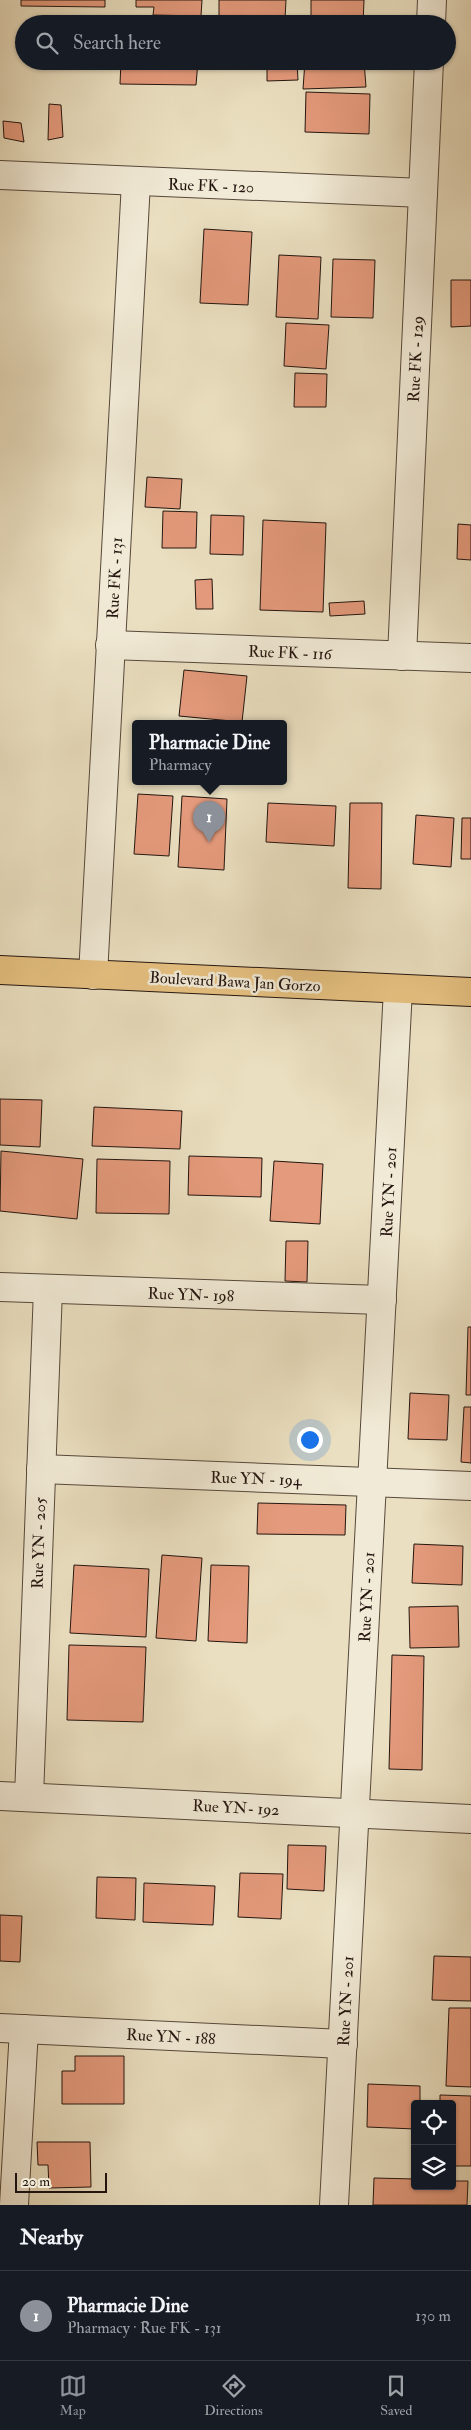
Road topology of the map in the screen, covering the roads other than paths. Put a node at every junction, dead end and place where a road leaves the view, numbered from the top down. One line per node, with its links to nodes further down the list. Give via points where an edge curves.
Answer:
1 (432, 0): 2 (street)
2 (431, 15)
3 (429, 70): 6 (street, Rue FK - 129)
4 (0, 176): 5 (street, Rue FK - 120)
5 (136, 182): 6 (street, Rue FK - 120); 7 (street, Rue FK - 131)
6 (423, 193): 8 (street, Rue FK - 129)
7 (110, 645): 8 (street, Rue FK - 116); 11 (street, Rue FK - 131)
8 (402, 656): 9 (street, Rue FK - 116)
9 (471, 658)
10 (0, 970): 11 (main road, Boulevard Bawa Jan Gorzo)
11 (94, 975): 12 (main road, Boulevard Bawa Jan Gorzo)
12 (398, 989): 13 (main road, Boulevard Bawa Jan Gorzo); 16 (street, Rue YN - 201)
13 (471, 992)
14 (0, 1287): 15 (street, Rue YN- 198)
15 (48, 1289): 16 (street, Rue YN- 198); 17 (street, Rue YN - 205)
16 (382, 1300): 18 (street, Rue YN - 201)
17 (41, 1469): 18 (street, Rue YN - 194); 21 (street, Rue YN - 205)
18 (372, 1483): 19 (street, Rue YN - 194); 22 (street, Rue YN - 201)
19 (471, 1486)
20 (0, 1796): 21 (street, Rue YN- 192)
21 (29, 1797): 22 (street, Rue YN- 192)
22 (354, 1813): 23 (street, Rue YN- 192); 25 (street, Rue YN - 201)
23 (471, 1819)
24 (12, 2029): 25 (street, Rue YN - 188); 26 (street)
25 (342, 2044): 27 (street, Rue YN - 201)
26 (14, 2205)
27 (334, 2205)

